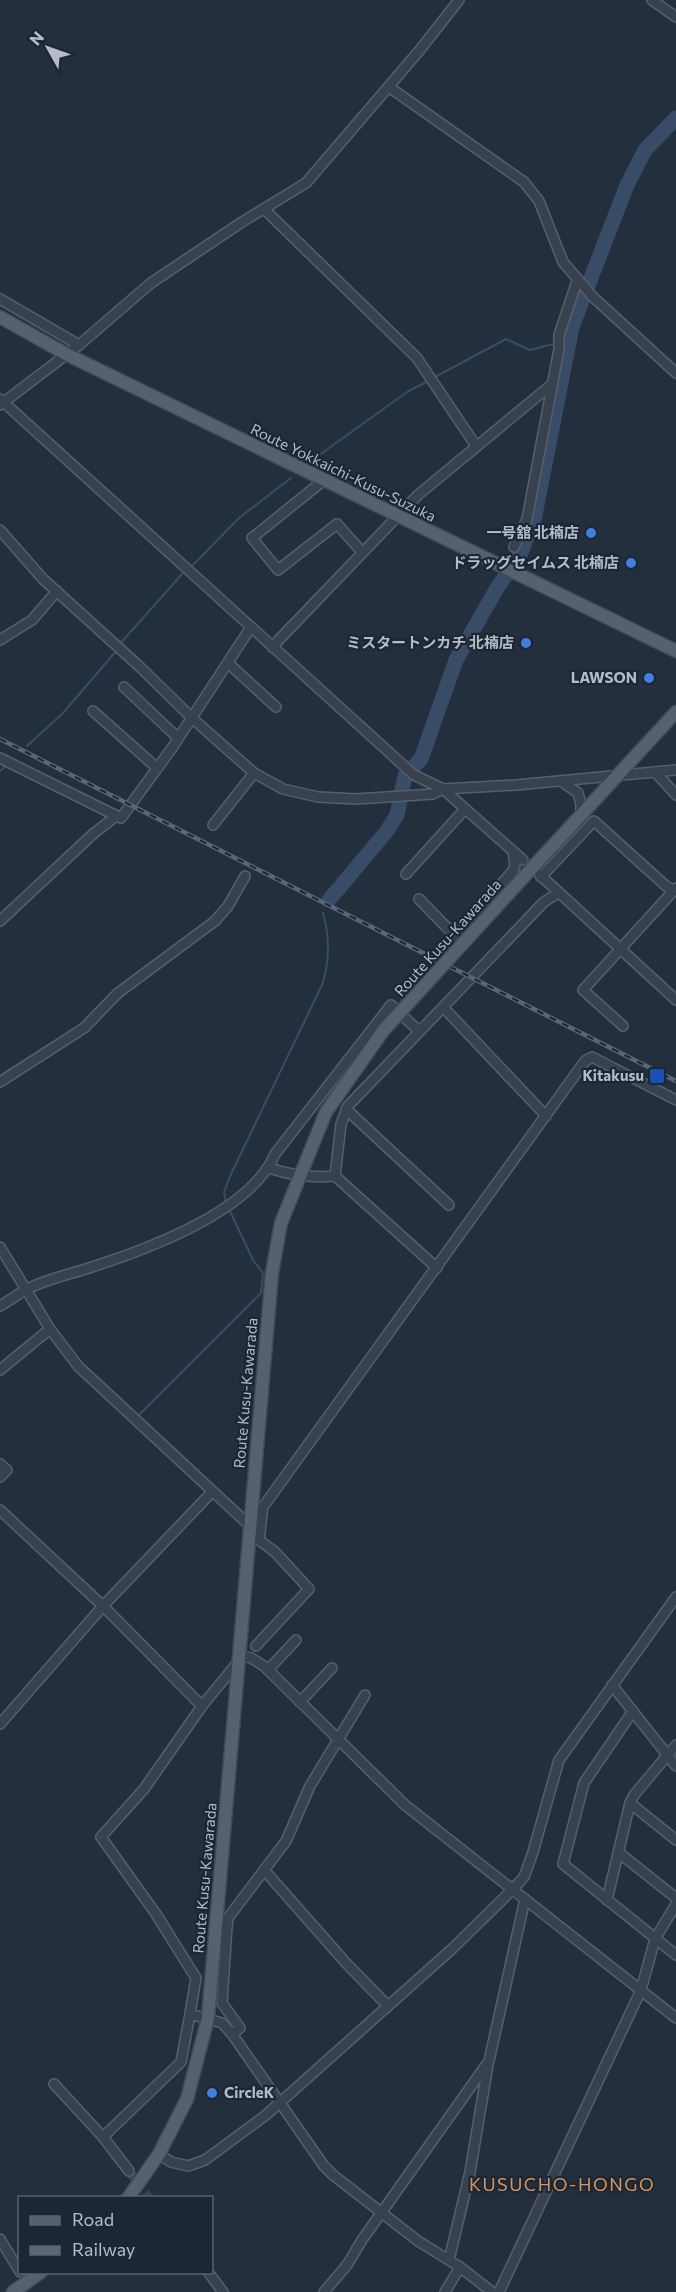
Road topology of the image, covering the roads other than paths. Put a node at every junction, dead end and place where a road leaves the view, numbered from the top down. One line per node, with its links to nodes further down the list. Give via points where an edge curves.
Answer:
1 (459, 0): 4 (street)
2 (652, 0): 3 (street)
3 (676, 17)
4 (389, 87): 5 (street, via 306,183); 6 (street, via 524,182 539,201 563,262)
5 (264, 209): 9 (street, via 151,284); 14 (street, via 417,358)
6 (579, 283): 11 (street); 12 (street, via 559,334)
7 (0, 299): 9 (street)
8 (0, 317): 10 (main road, Route Yokkaichi-Kusu-Suzuka)
9 (79, 345): 10 (street)
10 (66, 354): 13 (street); 15 (main road, Route Yokkaichi-Kusu-Suzuka)
11 (676, 373)
12 (551, 385): 14 (street); 18 (street, via 527,519)
13 (1, 402): 21 (street)
14 (476, 446): 16 (street)
15 (324, 480): 16 (main road, Route Yokkaichi-Kusu-Suzuka); 19 (street, via 252,538 278,570 337,524)
16 (398, 516): 19 (street); 24 (main road, Route Yokkaichi-Kusu-Suzuka)
17 (0, 530): 20 (street)
18 (514, 547)
19 (362, 552): 23 (street)
20 (57, 591): 22 (street, via 32,620); 30 (street)
21 (251, 627): 23 (street); 25 (street)
22 (0, 640)
23 (272, 647): 39 (street, via 414,775)
24 (676, 651)
25 (228, 663): 27 (street); 30 (street)
26 (124, 687): 31 (street)
27 (276, 707)
28 (93, 711): 33 (street)
29 (676, 712): 37 (main road, Route Kusu-Kawarada)
30 (192, 718): 31 (street); 36 (street)
31 (178, 738): 33 (street)
32 (6, 761): 42 (street)
33 (157, 768): 42 (street, via 121,818)
34 (676, 770): 35 (street)
35 (655, 772): 37 (street); 40 (street)
36 (254, 773): 39 (street, via 283,789 308,796 396,797 433,794); 44 (street)
37 (616, 776): 38 (street); 43 (main road, Route Kusu-Kawarada)
38 (561, 781): 39 (street); 43 (street, via 578,793)
39 (443, 789): 41 (street)
40 (676, 795)
41 (465, 809): 45 (street); 47 (street)
42 (116, 816): 52 (street)
43 (580, 816): 65 (main road, Route Kusu-Kawarada, bridge, via 383,1031 326,1112)
44 (213, 825)
45 (513, 852): 46 (street); 53 (street, via 512,872)
46 (523, 860)
47 (406, 874)
48 (245, 876): 60 (street, via 216,921 118,993 84,1028)
49 (675, 889): 50 (street, via 666,886 594,821 540,876); 54 (street)
50 (558, 893): 54 (street); 57 (street, via 544,902)
51 (419, 899): 53 (street)
52 (0, 921)
53 (454, 936): 55 (street)
54 (619, 948): 56 (street); 58 (street, via 583,990)
55 (439, 953)
56 (676, 1000)
57 (442, 1007): 59 (street); 63 (street)
58 (623, 1026)
59 (419, 1031): 62 (street); 64 (street, via 391,1005 275,1154)
60 (0, 1082)
61 (676, 1100): 63 (street, via 592,1057 585,1061)
62 (346, 1108): 66 (street); 67 (street)
63 (546, 1116): 69 (street)
64 (269, 1168): 65 (street); 70 (street, via 227,1206 184,1230)
65 (300, 1175): 66 (street); 78 (main road, Route Kusu-Kawarada, via 281,1223 272,1273)
66 (335, 1176): 69 (street)
67 (449, 1205)
68 (0, 1248): 70 (street)
69 (437, 1268): 79 (street, via 263,1507)
70 (26, 1290): 71 (street); 72 (street)
71 (0, 1306)
72 (50, 1329): 73 (street); 76 (street, via 78,1366)
73 (0, 1370)
74 (0, 1464): 75 (street, via 7,1470)
75 (0, 1477)
76 (212, 1492): 78 (street); 81 (street)
77 (0, 1510): 81 (street)
78 (249, 1524): 79 (main road, Route Kusu-Kawarada)
79 (253, 1540): 83 (street, via 275,1552 309,1589); 84 (main road, Route Kusu-Kawarada)
80 (676, 1598): 87 (street)
81 (103, 1606): 90 (street); 92 (street)
82 (296, 1640): 86 (street)
83 (256, 1646)
84 (238, 1658): 86 (street, via 251,1658); 90 (street); 106 (main road, Route Kusu-Kawarada)
85 (332, 1668): 89 (street)
86 (268, 1670): 89 (street)
87 (612, 1685): 91 (street); 101 (street, via 559,1760 524,1877)
88 (365, 1695): 93 (street)
89 (300, 1702): 93 (street)
90 (202, 1706): 111 (street, via 144,1789 101,1837 196,1978)
91 (633, 1711): 95 (street); 104 (street, via 584,1783 563,1864)
92 (0, 1724)
93 (339, 1740): 100 (street, via 310,1786 286,1841); 101 (street, via 405,1804)
94 (676, 1745): 95 (street)
95 (668, 1755): 96 (street); 97 (street)
96 (676, 1766)
97 (630, 1803): 98 (street); 99 (street)
98 (676, 1840)
99 (618, 1852): 102 (street); 104 (street)
100 (265, 1871): 106 (street); 110 (street)
101 (512, 1890): 103 (street); 110 (street)
102 (676, 1898)
103 (525, 1899): 109 (street); 115 (street)
104 (607, 1900): 107 (street)
105 (676, 1904): 107 (street)
106 (221, 1927): 112 (main road, Route Kusu-Kawarada); 114 (street, via 222,2003 240,2028)
107 (655, 1939): 108 (street); 109 (street)
108 (676, 1955)
109 (640, 1990): 113 (street); 133 (street)
110 (388, 2006): 117 (street)
111 (190, 2014): 112 (street); 118 (street, via 181,2062)
112 (208, 2018): 114 (street, via 222,2022); 119 (main road, Route Kusu-Kawarada, via 187,2099)
113 (676, 2018)
114 (232, 2034): 117 (street)
115 (489, 2061): 122 (street); 124 (street, via 470,2172)
116 (54, 2084): 118 (street)
117 (282, 2103): 119 (street, via 205,2160 188,2166); 122 (street, via 324,2166)
118 (103, 2137): 120 (street)
119 (159, 2154): 121 (main road, Route Kusu-Kawarada)
120 (129, 2171)
121 (129, 2196)
122 (382, 2212): 124 (street); 130 (street)
123 (0, 2240): 128 (street)
124 (449, 2260): 125 (street)
125 (460, 2267): 131 (street); 132 (street)
126 (38, 2274): 128 (main road)
127 (210, 2274): 129 (street)
128 (21, 2284)
129 (224, 2292)
130 (324, 2292)
131 (445, 2292)
132 (492, 2292)
133 (499, 2292)

